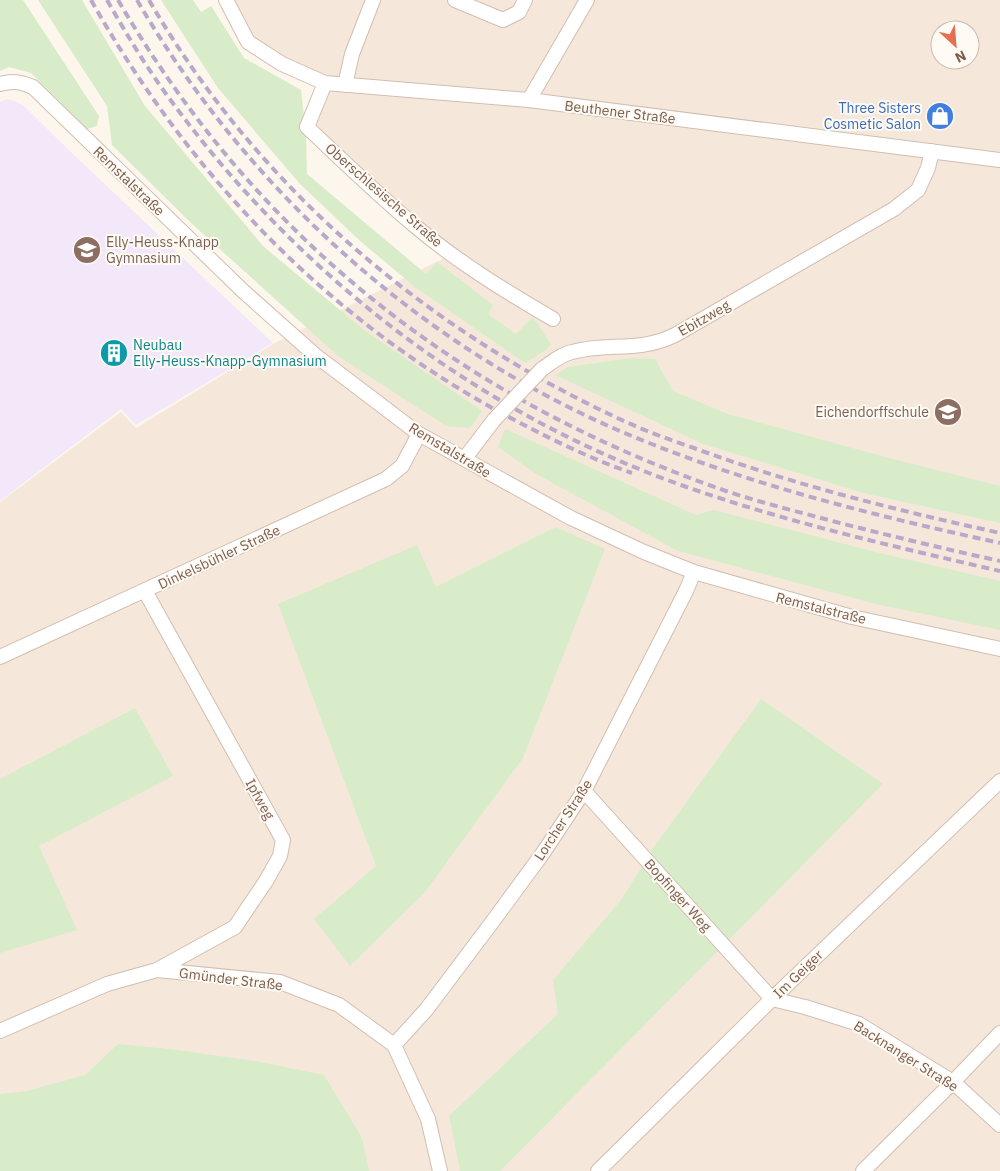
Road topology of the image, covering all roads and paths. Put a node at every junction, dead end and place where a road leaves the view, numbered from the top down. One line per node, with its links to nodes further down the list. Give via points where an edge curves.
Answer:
1 (226, 0): 6 (street, Beuthener Straße, via 248,42 282,64)
2 (373, 0): 8 (street, via 352,54)
3 (455, 0): 4 (street, via 503,20 519,12)
4 (525, 0)
5 (587, 0): 9 (street)
6 (325, 83): 8 (street, Beuthener Straße); 12 (street, Oberschlesische Straße, via 307,127 415,226 470,267)
7 (0, 84): 13 (street, Remstalstraße, via 21,82 33,87 243,291 315,354)
8 (345, 86): 9 (street, Beuthener Straße)
9 (528, 100): 10 (street, Beuthener Straße)
10 (932, 151): 11 (street, Beuthener Straße); 14 (street, Ebitzweg, bridge, via 918,190 894,209 674,335 648,346 571,352 559,357 494,420)
11 (1000, 160)
12 (553, 319)
13 (419, 434): 14 (street, Remstalstraße); 16 (street, Dinkelsbühler Straße, via 402,466 386,479)
14 (465, 458): 15 (street, Remstalstraße, via 571,518)
15 (694, 572): 17 (street, Remstalstraße, via 852,617); 20 (street, Lorcher Straße)
16 (145, 591): 18 (street, Dinkelsbühler Straße); 21 (street, Ipfweg, via 283,840 280,856 235,927)
17 (1000, 649)
18 (0, 658)
19 (1000, 781): 22 (street, Im Geiger)
20 (584, 791): 22 (street, Bopfinger Weg); 25 (street, Lorcher Straße, via 493,921 426,1010)
21 (156, 970): 23 (street, via 107,984); 25 (street, Gmünder Straße, via 280,982 339,1005)
22 (772, 1000): 26 (street, Backnanger Straße, via 859,1024); 29 (street, Im Geiger)
23 (0, 1031)
24 (1000, 1033): 26 (street)
25 (394, 1045): 28 (street, Gmünder Straße, via 428,1118)
26 (953, 1082): 27 (street, Backnanger Straße); 30 (street)
27 (1000, 1125)
28 (440, 1171)
29 (598, 1171)
30 (863, 1171)

